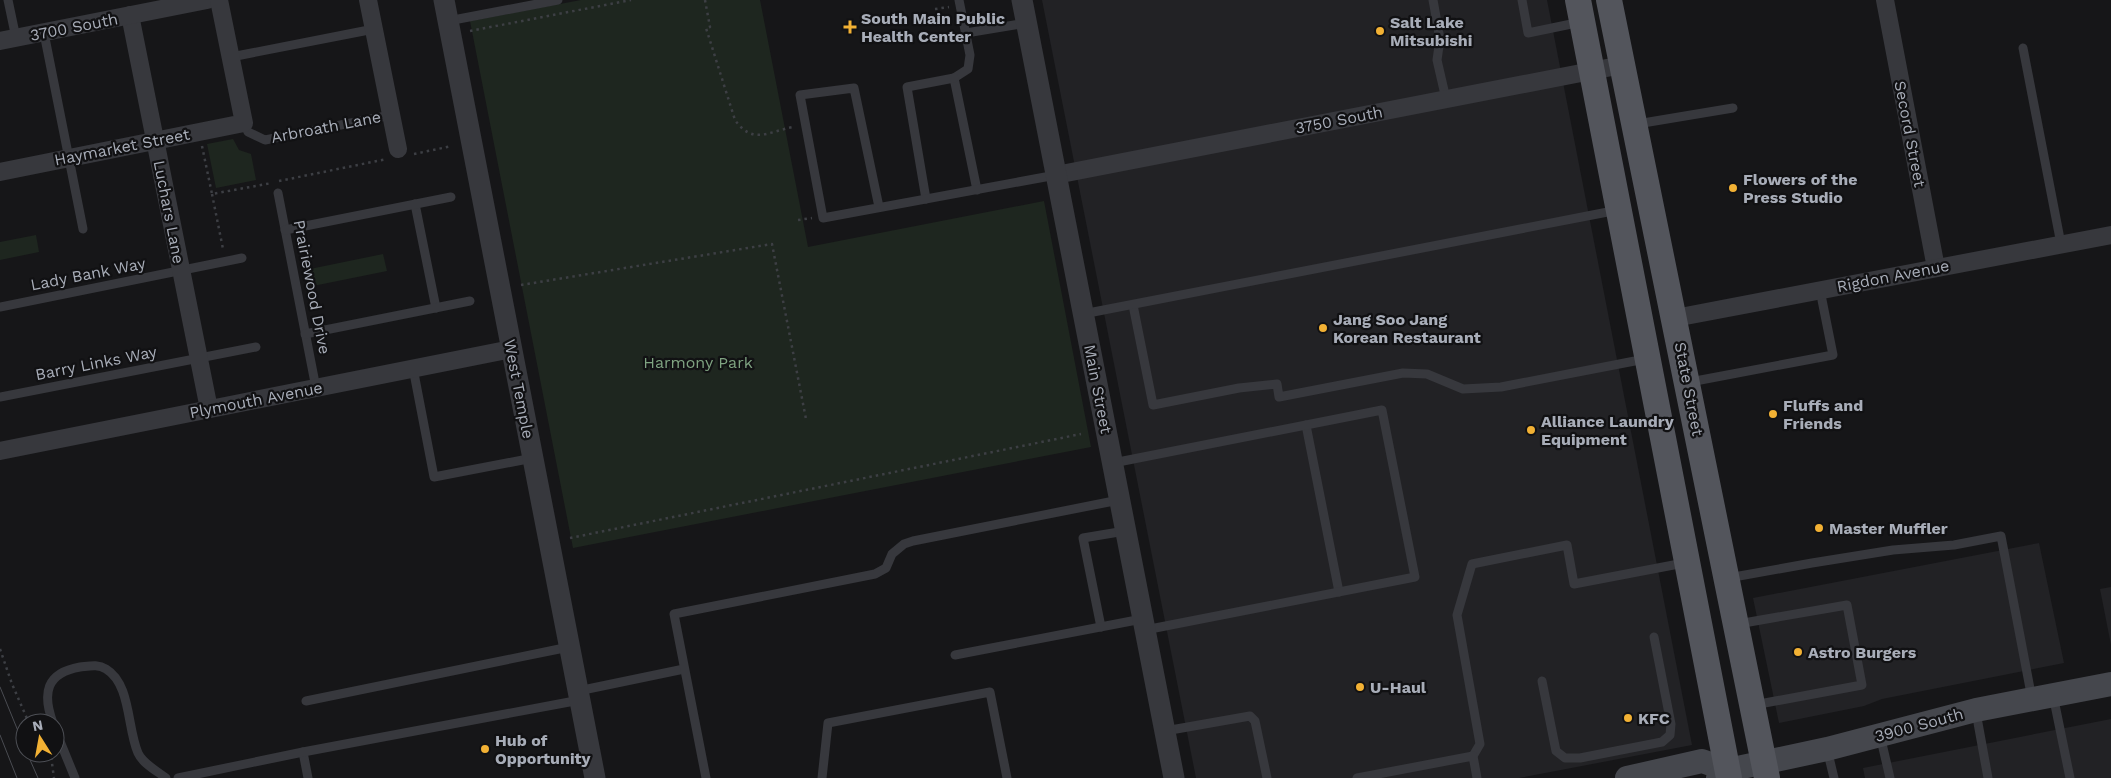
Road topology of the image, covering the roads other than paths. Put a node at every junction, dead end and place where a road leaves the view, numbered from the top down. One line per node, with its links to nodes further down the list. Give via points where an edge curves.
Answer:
1 (8, 0): 21 (lane)
2 (207, 0): 13 (street, 3700 South)
3 (219, 0): 23 (street)
4 (368, 0): 18 (street)
5 (444, 0): 16 (street, West Temple)
6 (558, 0): 16 (lane)
7 (959, 0): 20 (lane)
8 (1022, 0): 17 (street, Main Street)
9 (1433, 0): 27 (lane, via 1440,39 1437,60)
10 (1522, 0): 14 (lane, via 1528,33)
11 (1610, 0): 24 (main road, State Street)
12 (1885, 0): 49 (street, Secord Street)
13 (170, 4): 15 (street, 3700 South)
14 (1580, 11): 25 (main road)
15 (130, 15): 19 (street, 3700 South); 32 (street, Luchars Lane)
16 (448, 21): 60 (street, West Temple)
17 (1026, 23): 20 (lane); 36 (street, Main Street)
18 (374, 29): 23 (lane); 29 (street)
19 (44, 33): 21 (street, 3700 South); 34 (lane)
20 (966, 33): 26 (lane, via 970,55 968,69)
21 (8, 40)
22 (2023, 48): 47 (lane)
23 (231, 57): 30 (street)
24 (1622, 65): 25 (street, 3750 South); 31 (main road, State Street)
25 (1592, 71): 27 (street, 3750 South); 43 (main road)
26 (954, 78): 37 (lane); 40 (lane, via 907,87)
27 (1446, 99): 36 (street, 3750 South)
28 (1732, 108): 31 (lane)
29 (391, 115): 30 (lane, Arbroath Lane, via 265,140 248,132); 33 (street)
30 (244, 123): 32 (street, Haymarket Street)
31 (1634, 124): 57 (main road, State Street)
32 (155, 141): 34 (street, Haymarket Street); 50 (street, Luchars Lane)
33 (402, 153)
34 (68, 158): 35 (street, Haymarket Street); 44 (lane)
35 (0, 172)
36 (1056, 175): 37 (lane); 56 (street, Main Street)
37 (977, 190): 40 (lane)
38 (278, 193): 45 (lane, Prairiewood Drive)
39 (451, 197): 41 (lane)
40 (926, 199): 42 (lane)
41 (415, 204): 45 (lane); 55 (lane)
42 (879, 207): 42 (lane, via 823,218 800,95 854,88)
43 (1618, 210): 53 (lane); 62 (main road)
44 (83, 229)
45 (285, 230): 58 (lane, Prairiewood Drive)
46 (2111, 235): 47 (street, Rigdon Avenue)
47 (2061, 244): 49 (street, Rigdon Avenue)
48 (242, 258): 50 (lane, Lady Bank Way)
49 (1936, 268): 51 (street, Rigdon Avenue)
50 (181, 270): 54 (lane, Lady Bank Way); 61 (street, Luchars Lane)
51 (1820, 290): 57 (street, Rigdon Avenue); 64 (lane, via 1833,355)
52 (470, 301): 55 (lane)
53 (1133, 305): 56 (lane); 62 (lane, via 1153,405 1276,384 1279,397 1403,373 1427,374 1463,389 1501,387)
54 (0, 307)
55 (436, 308): 58 (lane)
56 (1083, 314): 71 (street, Main Street)
57 (1675, 318): 64 (main road, State Street)
58 (305, 334): 65 (lane, Prairiewood Drive)
59 (256, 347): 61 (lane, Barry Links Way)
60 (511, 349): 63 (street, Plymouth Avenue); 70 (street, West Temple)
61 (198, 358): 66 (lane, Barry Links Way); 67 (street, Luchars Lane)
62 (1646, 359): 74 (main road)
63 (413, 368): 65 (street, Plymouth Avenue); 70 (lane, via 434,477)
64 (1687, 383): 75 (main road, State Street)
65 (316, 388): 67 (street, Plymouth Avenue)
66 (0, 397)
67 (209, 409): 69 (street, Plymouth Avenue)
68 (1306, 425): 71 (lane); 76 (lane); 76 (lane, via 1382,410 1415,577)
69 (0, 451)
70 (533, 458): 81 (street, West Temple)
71 (1112, 463): 72 (street, Main Street)
72 (1119, 500): 73 (street, Main Street); 83 (lane, via 913,540 892,554 886,568 875,574 674,614)
73 (1126, 531): 77 (street, Main Street); 79 (lane, via 1083,538)
74 (1687, 563): 97 (lane, via 1574,584 1566,545 1472,564 1457,615 1480,744); 99 (main road)
75 (1726, 578): 78 (main road, State Street); 87 (lane, via 1892,550 1954,545 2001,536)
76 (1340, 592): 77 (lane)
77 (1144, 624): 79 (lane); 92 (street, Main Street)
78 (1735, 625): 89 (main road, State Street); 89 (lane, via 1847,605 1862,685)
79 (1101, 626): 82 (lane)
80 (1654, 637): 84 (lane, via 1670,724 1670,735 1662,742 1565,758 1556,751)
81 (569, 647): 86 (street, West Temple); 88 (lane)
82 (955, 655)
83 (684, 669): 86 (lane); 105 (lane)
84 (1542, 681)
85 (2111, 684): 87 (main road, 3900 South)
86 (579, 695): 95 (lane); 104 (street, West Temple)
87 (2042, 697): 90 (main road, 3900 South); 116 (lane)
88 (306, 700)
89 (1752, 706): 98 (main road, State Street)
90 (1976, 710): 93 (main road, 3900 South); 115 (lane)
91 (50, 713): 101 (lane, via 48,688 55,676 69,669 95,665 106,669 118,680 138,754)
92 (1165, 731): 108 (street, Main Street); 109 (lane, via 1250,716 1256,721)
93 (1880, 735): 94 (main road, 3900 South); 114 (lane)
94 (1828, 750): 98 (main road, 3900 South); 113 (lane)
95 (303, 752): 102 (lane); 103 (lane)
96 (65, 754): 100 (lane)
97 (1473, 756): 110 (lane); 111 (lane)
98 (1766, 770): 99 (main road, 3900 South)
99 (1725, 775): 112 (main road, via 1702,761)
100 (75, 778)
101 (166, 778)
102 (178, 778)
103 (308, 778)
104 (595, 778)
105 (706, 778)
106 (822, 778): 107 (lane, via 828,723 990,692)
107 (1006, 778)
108 (1174, 778)
109 (1267, 778)
110 (1357, 778)
111 (1477, 778)
112 (1627, 778)
113 (1834, 778)
114 (1890, 778)
115 (1988, 778)
116 (2070, 778)

